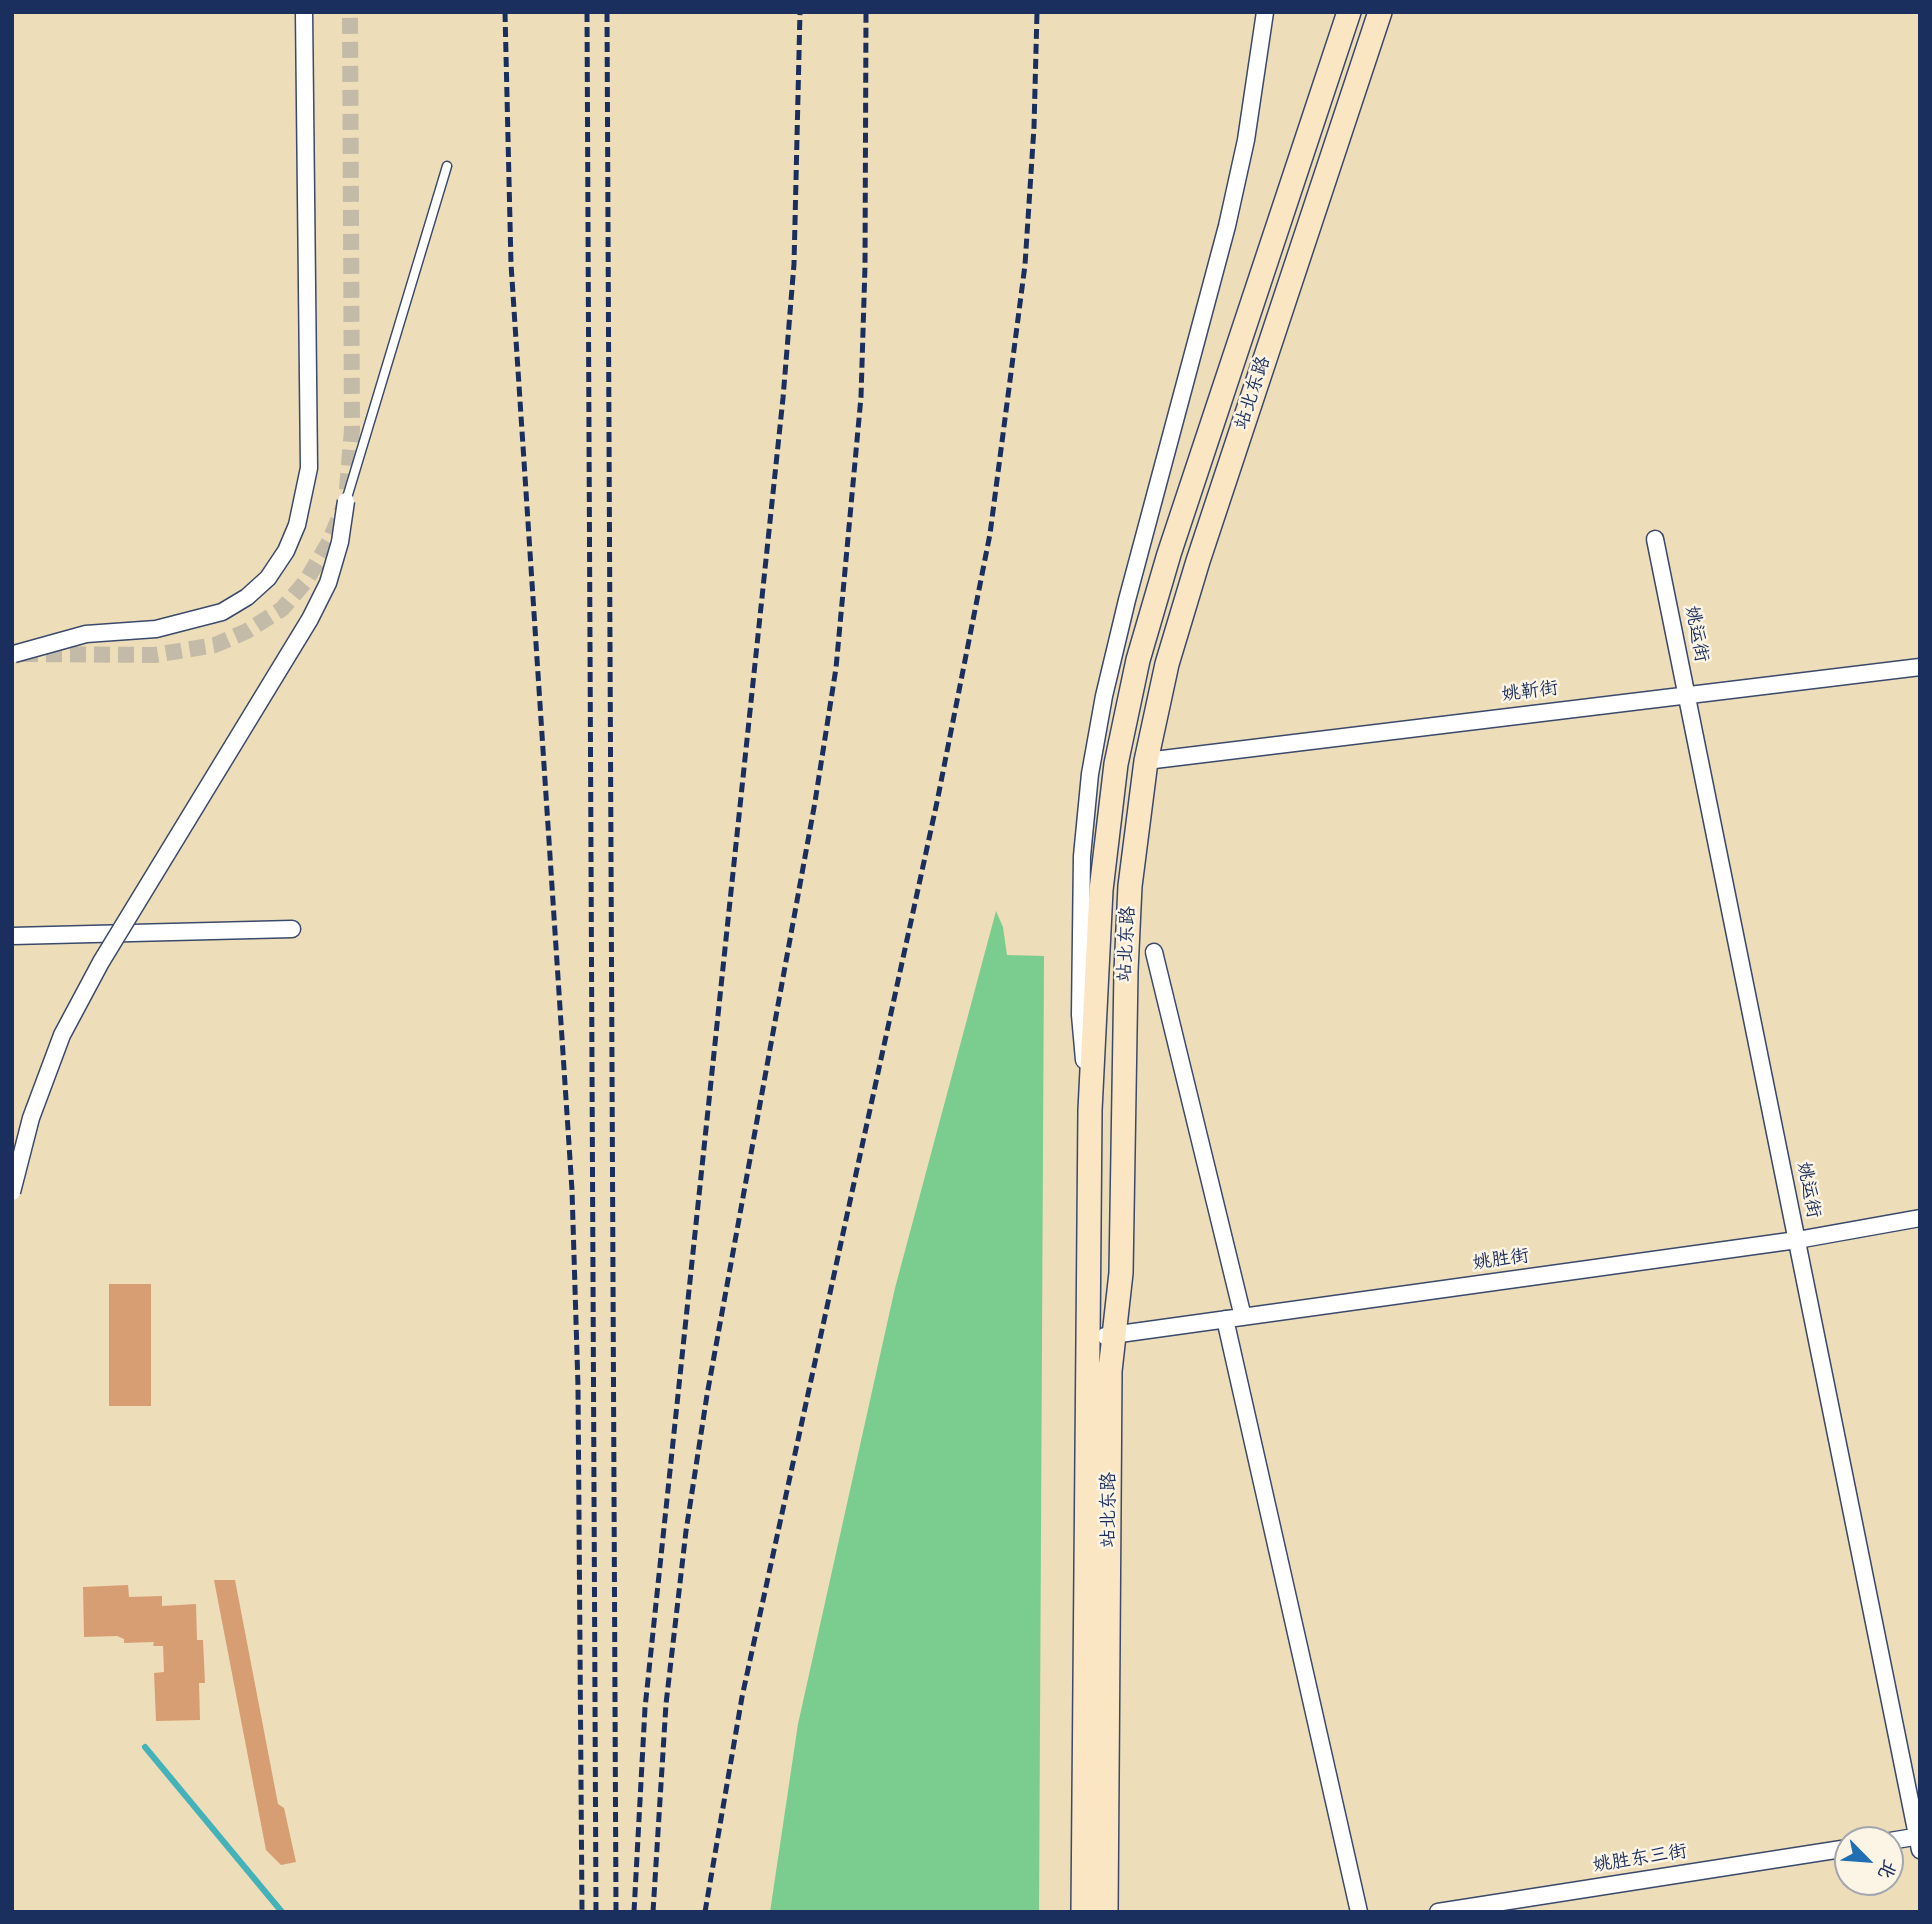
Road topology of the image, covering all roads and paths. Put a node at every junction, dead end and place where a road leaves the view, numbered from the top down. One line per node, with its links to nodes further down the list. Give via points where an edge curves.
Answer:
1 (304, 12): 8 (street, bridge, via 309,468 286,551 268,578 222,612 156,629 86,634)
2 (1265, 12): 15 (street, via 1246,140 1227,226 1127,600 1090,775 1082,856 1080,1015)
3 (1349, 12): 15 (street, 站北东路, via 1206,437 1138,660 1116,764 1101,890)
4 (1380, 12): 11 (street, 站北东路, via 1198,561 1167,664)
5 (446, 166): 6 (lane)
6 (346, 501): 16 (street, bridge, via 328,583 310,618 101,962 62,1035 31,1118)
7 (1655, 539): 10 (street, 姚运街)
8 (14, 654)
9 (1920, 667): 10 (street, 姚靳街)
10 (1686, 694): 11 (street, 姚靳街); 18 (street, 姚运街)
11 (1146, 761): 21 (street, 站北东路, via 1130,886 1121,1273)
12 (292, 929): 13 (street)
13 (12, 936)
14 (1154, 952): 19 (street)
15 (1090, 1110): 22 (street, 站北东路)
16 (12, 1192)
17 (1920, 1217): 18 (street, 姚胜街)
18 (1797, 1240): 19 (street, 姚胜街); 23 (street, 姚运街)
19 (1243, 1317): 20 (street, 姚胜街)
20 (1225, 1319): 21 (street, 姚胜街); 27 (street)
21 (1114, 1335): 22 (street, 姚胜街); 26 (street, 站北东路, via 1110,1371)
22 (1088, 1339): 25 (street, 站北东路)
23 (1919, 1841)
24 (1834, 1850): 28 (street, 姚胜东三街)
25 (1083, 1912)
26 (1106, 1912)
27 (1359, 1912)
28 (1438, 1912)

